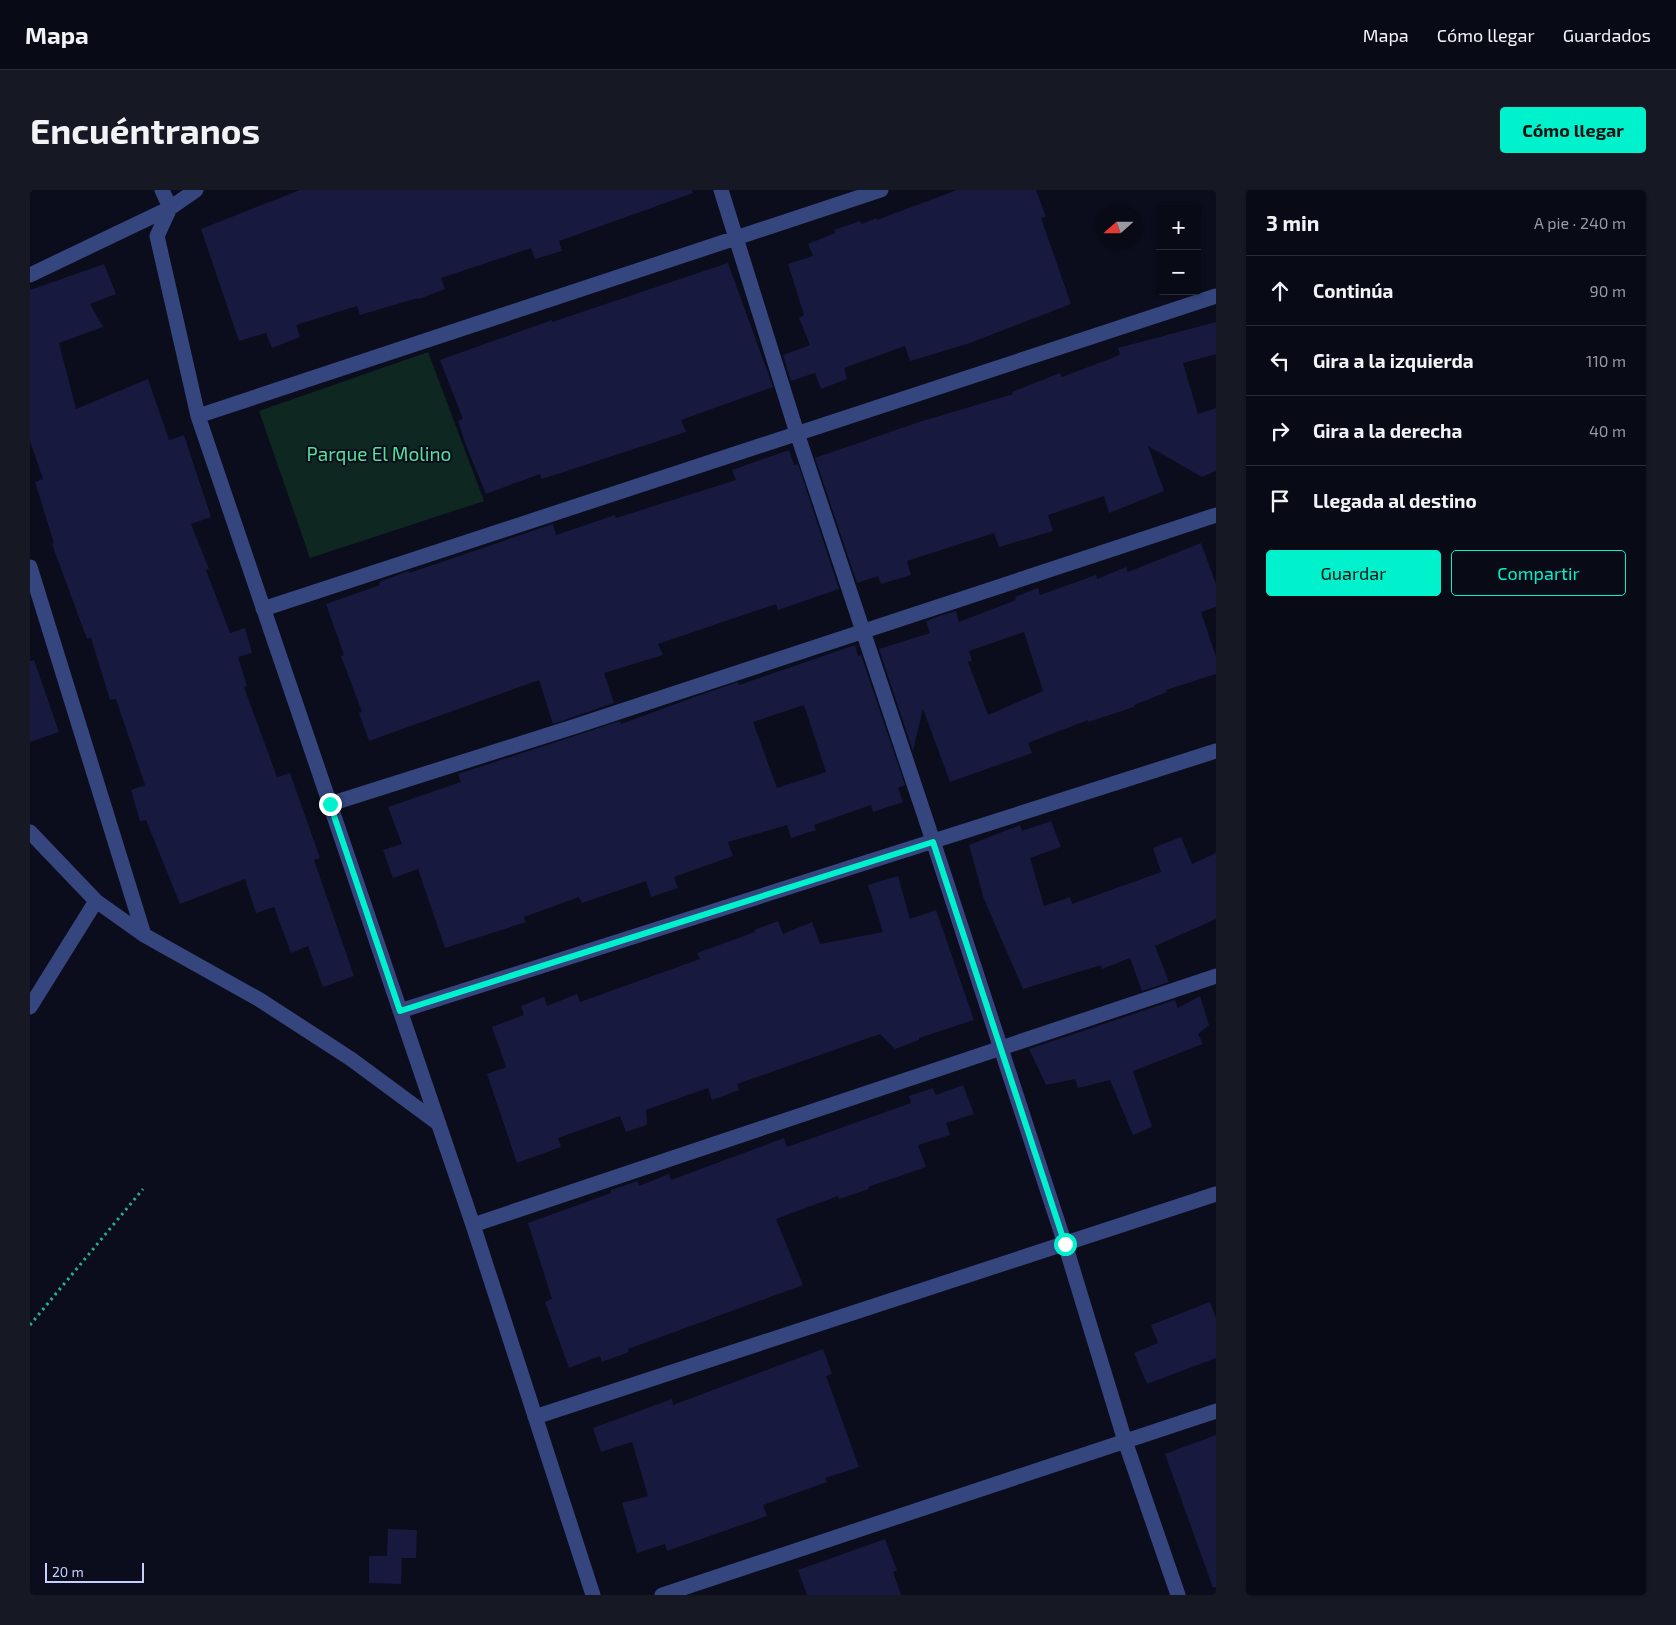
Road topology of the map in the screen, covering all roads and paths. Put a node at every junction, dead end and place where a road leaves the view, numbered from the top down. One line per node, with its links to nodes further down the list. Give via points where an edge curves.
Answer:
1 (162, 190): 5 (street)
2 (196, 190): 5 (street)
3 (722, 190): 6 (street)
4 (882, 190): 6 (street)
5 (170, 208): 7 (street); 9 (street, via 157,236)
6 (736, 238): 9 (street); 10 (street)
7 (30, 276)
8 (1216, 296): 10 (street)
9 (198, 416): 13 (street)
10 (797, 433): 13 (street); 14 (street)
11 (1216, 515): 14 (street)
12 (30, 567): 20 (street)
13 (263, 608): 16 (street)
14 (864, 630): 16 (street); 18 (street)
15 (1216, 751): 18 (street)
16 (330, 804): 23 (street)
17 (30, 832): 19 (street)
18 (933, 842): 23 (street); 24 (street)
19 (96, 901): 20 (street); 22 (street)
20 (144, 935): 25 (street, via 260,1000 351,1059)
21 (1216, 976): 24 (street)
22 (30, 1007)
23 (400, 1011): 25 (street)
24 (999, 1049): 28 (street); 29 (street)
25 (439, 1124): 28 (street)
26 (143, 1189): 30 (path)
27 (1216, 1194): 29 (street)
28 (473, 1225): 32 (street)
29 (1065, 1244): 32 (street); 33 (street)
30 (30, 1325)
31 (1216, 1411): 33 (street)
32 (535, 1417): 34 (street)
33 (1126, 1441): 35 (street); 36 (street)
34 (593, 1595)
35 (662, 1595)
36 (1178, 1595)

